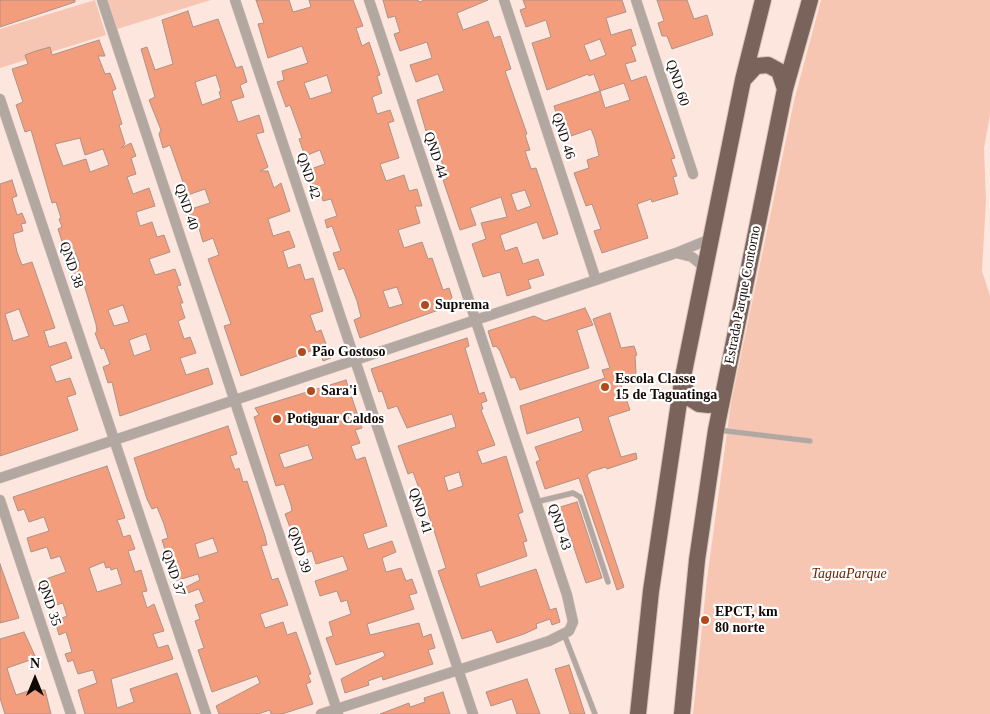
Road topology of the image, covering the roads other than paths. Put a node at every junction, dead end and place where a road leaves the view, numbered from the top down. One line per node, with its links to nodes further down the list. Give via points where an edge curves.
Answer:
1 (102, 0): 20 (street, QND 40)
2 (235, 0): 17 (street, QND 42)
3 (369, 0): 16 (street, QND 44)
4 (504, 0): 15 (street, QND 46)
5 (636, 0): 11 (street, QND 60)
6 (763, 0): 8 (highway)
7 (810, 0): 9 (highway, Estrada Parque Contorno)
8 (743, 80): 9 (highway, via 756,66 768,65 779,71); 12 (highway)
9 (785, 89): 19 (highway, Estrada Parque Contorno)
10 (0, 99): 22 (street, QND 38)
11 (693, 174)
12 (710, 239): 13 (street); 14 (highway)
13 (676, 253): 14 (street, via 692,258); 15 (street)
14 (705, 268): 18 (highway)
15 (596, 280): 16 (street)
16 (476, 320): 17 (street); 26 (street, QND 43)
17 (356, 361): 20 (street); 29 (street, QND 41)
18 (682, 382): 19 (highway, via 691,398 699,404 709,405); 36 (highway, via 651,591)
19 (723, 395): 21 (highway, Estrada Parque Contorno)
20 (236, 400): 22 (street); 30 (street, QND 39)
21 (716, 430): 23 (lane); 37 (highway, Estrada Parque Contorno, via 697,560)
22 (114, 440): 24 (street); 32 (street, QND 37)
23 (810, 441)
24 (0, 478)
25 (0, 500): 31 (street, QND 35)
26 (536, 502): 27 (lane, via 570,494 580,497); 28 (street, QND 43, via 572,612 573,625)
27 (608, 582)
28 (564, 634): 29 (street); 35 (lane)
29 (458, 670): 30 (street); 34 (street, QND 41)
30 (338, 711): 33 (street)
31 (71, 714)
32 (206, 714)
33 (321, 714)
34 (473, 714)
35 (595, 714)
36 (638, 714)
37 (682, 714)

